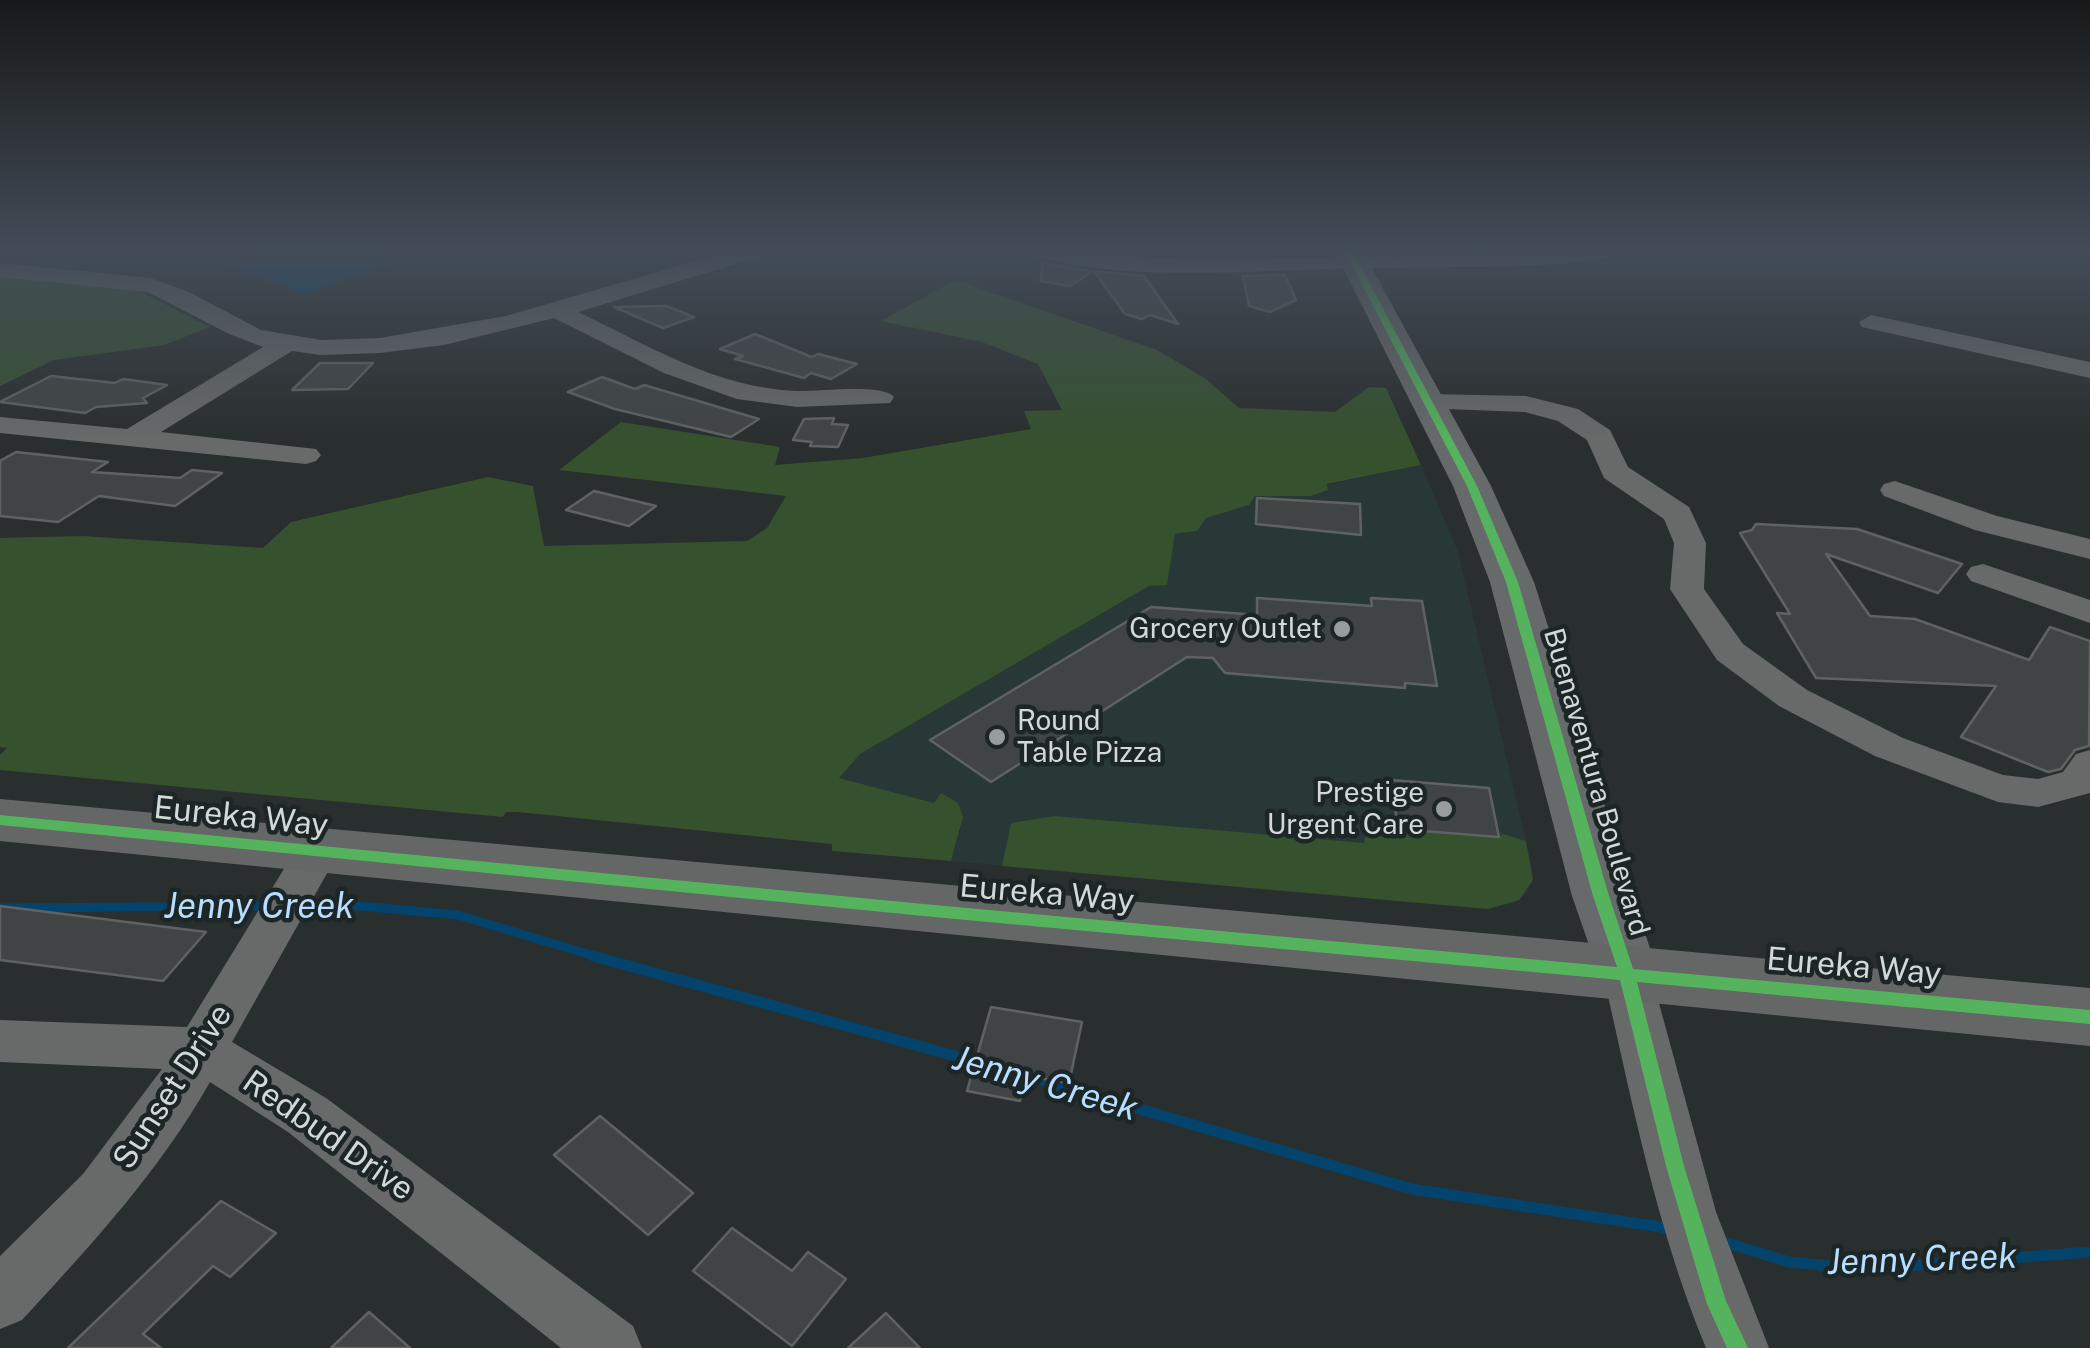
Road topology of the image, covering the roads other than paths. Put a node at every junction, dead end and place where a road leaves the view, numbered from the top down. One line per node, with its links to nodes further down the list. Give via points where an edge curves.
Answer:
1 (217, 315): 6 (street)
2 (529, 315): 6 (street, via 421,341)
3 (567, 315): 8 (street, via 750,394)
4 (1383, 315): 9 (main road, Buenaventura Boulevard)
5 (1871, 322): 7 (street)
6 (287, 344): 11 (street)
7 (2090, 370)
8 (880, 397)
9 (1430, 402): 17 (street, via 1526,404 1568,415 1600,436 1614,472 1678,514 1690,543 1686,589 1730,652 1792,698 1889,748 1998,788 2038,792 2078,782); 20 (main road, Buenaventura Boulevard, via 1512,582)
10 (0, 424): 11 (street)
11 (130, 439): 12 (street)
12 (306, 456)
13 (1896, 490): 14 (street, via 1986,523)
14 (2090, 549)
15 (1983, 574): 16 (street)
16 (2090, 612)
17 (2090, 763)
18 (0, 820): 19 (highway, Eureka Way)
19 (317, 852): 20 (highway, Eureka Way); 23 (street, Sunset Drive)
20 (1627, 974): 21 (highway, Eureka Way); 26 (street, Buenaventura Boulevard, via 1680,1184 1717,1304)
21 (2090, 1017)
22 (0, 1041): 23 (street, Redbud Drive)
23 (200, 1049): 24 (street, Sunset Drive, via 170,1103 103,1192); 25 (street, Redbud Drive, via 307,1115)
24 (0, 1299)
25 (611, 1348)
26 (1738, 1348)

